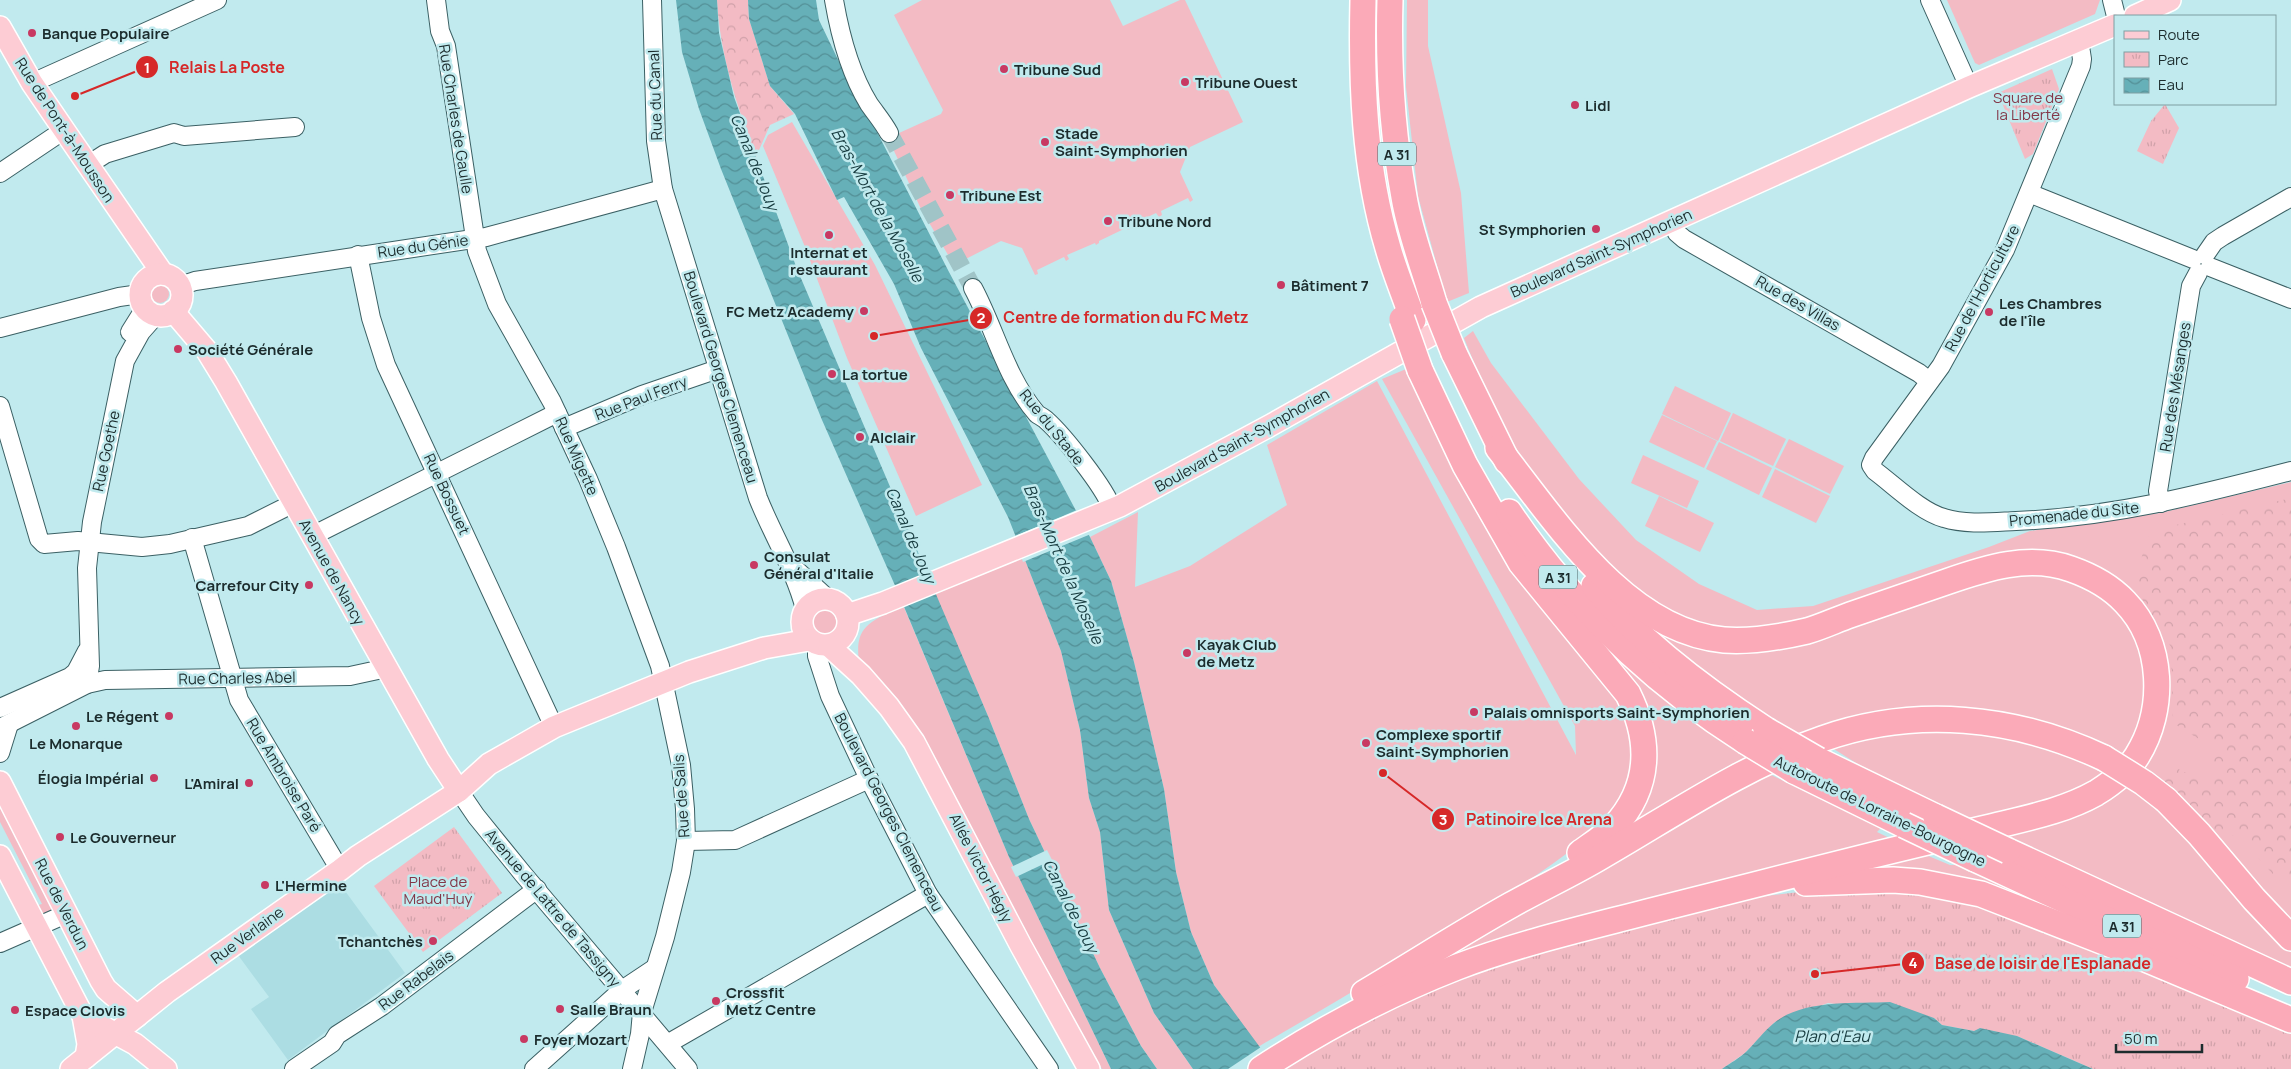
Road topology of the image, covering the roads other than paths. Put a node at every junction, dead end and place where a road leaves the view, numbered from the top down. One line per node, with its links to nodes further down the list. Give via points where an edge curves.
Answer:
1 (217, 0): 15 (street)
2 (436, 0): 26 (street, Rue Charles de Gaulle, via 440,31 446,46)
3 (652, 0): 22 (street, Rue du Canal, via 656,140)
4 (834, 0): 19 (street, via 848,58 869,104)
5 (1363, 0): 33 (highway, A 31, bridge, via 1364,107 1370,160 1388,247 1385,263)
6 (1390, 0): 38 (highway, Autoroute de Lorraine-Bourgogne / A 31, bridge, via 1388,63 1404,199 1434,303)
7 (1930, 0): 16 (street)
8 (2112, 0): 10 (street)
9 (2170, 0): 11 (main road)
10 (2116, 15)
11 (2137, 15)
12 (2114, 25): 14 (main road, Boulevard Saint-Symphorien)
13 (0, 27): 15 (main road, Rue de Pont-à-Mousson)
14 (2079, 40): 16 (main road, Boulevard Saint-Symphorien); 23 (street, Rue de l'Horticulture, via 2081,66)
15 (32, 83): 18 (main road, Rue de Pont-à-Mousson)
16 (1969, 87): 25 (main road, Boulevard Saint-Symphorien)
17 (295, 127): 20 (street, via 184,136 174,132 105,154)
18 (64, 130): 20 (main road, Rue de Pont-à-Mousson); 21 (street)
19 (888, 133)
20 (88, 166): 30 (main road, Rue de Pont-à-Mousson, via 132,231)
21 (0, 173)
22 (663, 189): 26 (street, Rue du Génie); 34 (street, Boulevard Georges Clemenceau)
23 (2029, 193): 28 (street); 35 (street, Rue de l'Horticulture, via 2005,250 1941,366)
24 (2291, 197): 28 (street, via 2214,242)
25 (1672, 222): 35 (street, Rue des Villas, via 1684,239); 44 (main road, Boulevard Saint-Symphorien, via 1481,307 1271,425)
26 (474, 238): 27 (street, Rue du Génie); 37 (street, Rue Migette, via 488,286)
27 (358, 255): 30 (street, Rue du Génie, via 195,281); 41 (street, Rue Bossuet, via 371,318 386,365)
28 (2202, 263): 31 (street); 43 (street, Rue des Mésanges, via 2191,286 2158,491)
29 (973, 288): 44 (street, Rue du Stade, via 1016,382 1038,414 1066,442 1105,495)
30 (160, 296): 32 (street, Rue du Génie, via 119,297); 42 (main road, Avenue de Nancy, via 198,326 207,351); 47 (street, Rue Goethe, via 126,338 125,361)
31 (2291, 299)
32 (0, 328)
33 (1425, 367): 61 (highway, Autoroute de Lorraine-Bourgogne / A 31, via 1498,496 1552,570 1604,627 1696,708); 71 (highway, via 1465,465 1521,563 1628,694 1639,716 1644,740 1641,778 1626,813 1613,828)
34 (718, 369): 37 (street, Rue Paul Ferry); 48 (street, Boulevard Georges Clemenceau, via 758,498)
35 (1929, 381): 39 (street, Rue de l'Horticulture)
36 (0, 406): 47 (street, via 39,539 44,544)
37 (561, 420): 41 (street, Rue Paul Ferry); 56 (street, Rue Migette, via 616,547)
38 (1498, 448): 61 (highway, Autoroute de Lorraine-Bourgogne / A 31, via 1552,534 1604,598); 72 (highway, via 1613,586 1671,624 1697,633 1724,640 1764,638 1807,630 1986,568 2022,562 2056,564 2096,578 2126,602 2154,653 2156,696 2149,732 2126,770 2094,794 2056,810 2022,819)
39 (1871, 465): 43 (street, Promenade du Site, via 1929,512 1956,521 2057,518)
40 (2291, 471): 43 (street, Promenade du Site)
41 (437, 473): 45 (street, Rue Paul Ferry); 60 (street, Rue Bossuet)
42 (294, 503): 45 (main road, Avenue de Nancy); 46 (street, via 248,526)
43 (2161, 503)
44 (1107, 511): 50 (main road, Boulevard Saint-Symphorien)
45 (312, 536): 53 (main road, Avenue de Nancy)
46 (192, 538): 47 (street, via 142,547); 55 (street, Rue Ambroise Paré)
47 (88, 541): 51 (street, Rue Goethe)
48 (787, 561): 49 (street, Boulevard Georges Clemenceau); 50 (street, Boulevard Georges Clemenceau)
49 (828, 599): 50 (main road, Allée Victor Hégly, via 839,604)
50 (822, 630): 52 (main road, Boulevard Saint-Symphorien); 63 (street, Boulevard Georges Clemenceau, via 817,656 830,696); 95 (main road, Allée Victor Hégly, via 889,707 914,742)
51 (88, 648): 54 (street, via 82,663); 57 (street, Rue Goethe)
52 (764, 648): 56 (main road, Rue Verlaine)
53 (387, 668): 55 (street, Rue Charles Abel, via 350,676); 65 (main road, Avenue de Nancy)
54 (70, 678): 57 (street); 58 (street)
55 (233, 678): 57 (street, Rue Charles Abel, via 106,680); 68 (street, Rue Ambroise Paré, via 239,700)
56 (664, 682): 60 (main road, Rue Verlaine); 66 (street, Rue de Salis, via 681,765)
57 (88, 684): 59 (street)
58 (0, 708)
59 (4, 726): 62 (street)
60 (554, 727): 65 (main road, Rue Verlaine, via 489,764)
61 (1755, 735): 78 (highway, Autoroute de Lorraine-Bourgogne / A 31, bridge, via 1818,760); 80 (highway, Autoroute de Lorraine-Bourgogne / A 31, bridge, via 1794,770 1975,859)
62 (0, 753)
63 (869, 779): 66 (street, via 735,840); 70 (street, Boulevard Georges Clemenceau)
64 (0, 782): 73 (main road, Rue de Verdun)
65 (459, 791): 68 (main road, Rue Verlaine); 69 (street, Avenue de Lattre de Tassigny)
66 (686, 841): 77 (street, Rue de Salis, via 674,905)
67 (0, 856): 74 (main road)
68 (340, 870): 83 (main road, Rue Verlaine)
69 (537, 889): 79 (street, Avenue de Lattre de Tassigny); 90 (street, Rue Rabelais)
70 (928, 894): 87 (street); 94 (street, Boulevard Georges Clemenceau)
71 (1510, 906): 75 (highway, bridge, via 1598,859 1748,771 1821,739 1860,727 1941,718 1981,721 2049,735 2104,758 2144,783 2200,834); 86 (highway)
72 (1646, 912): 84 (highway, via 1798,884 1893,880 1946,886 2014,905); 86 (highway, via 1527,943 1459,966)
73 (66, 914): 74 (street); 83 (main road, Rue de Verdun, via 106,989)
74 (37, 928): 76 (street); 82 (main road)
75 (2291, 938)
76 (0, 943)
77 (655, 968): 79 (street); 81 (street, Rue de Salis)
78 (2291, 982)
79 (622, 990): 81 (street, Avenue de Lattre de Tassigny); 91 (street)
80 (2291, 1005)
81 (642, 1012): 87 (street, Avenue de Lattre de Tassigny); 92 (street, Rue de Salis)
82 (83, 1016): 85 (main road); 88 (main road, via 88,1044)
83 (137, 1016): 85 (main road, via 134,1029)
84 (2291, 1020)
85 (121, 1036): 88 (main road); 89 (main road, via 158,1060)
86 (1300, 1038): 96 (highway); 97 (highway)
87 (668, 1043): 93 (street, Avenue de Lattre de Tassigny)
88 (83, 1066)
89 (166, 1069)
90 (294, 1069)
91 (534, 1069)
92 (632, 1069)
93 (688, 1069)
94 (1049, 1069)
95 (1089, 1069)
96 (1240, 1069)
97 (1261, 1069)

